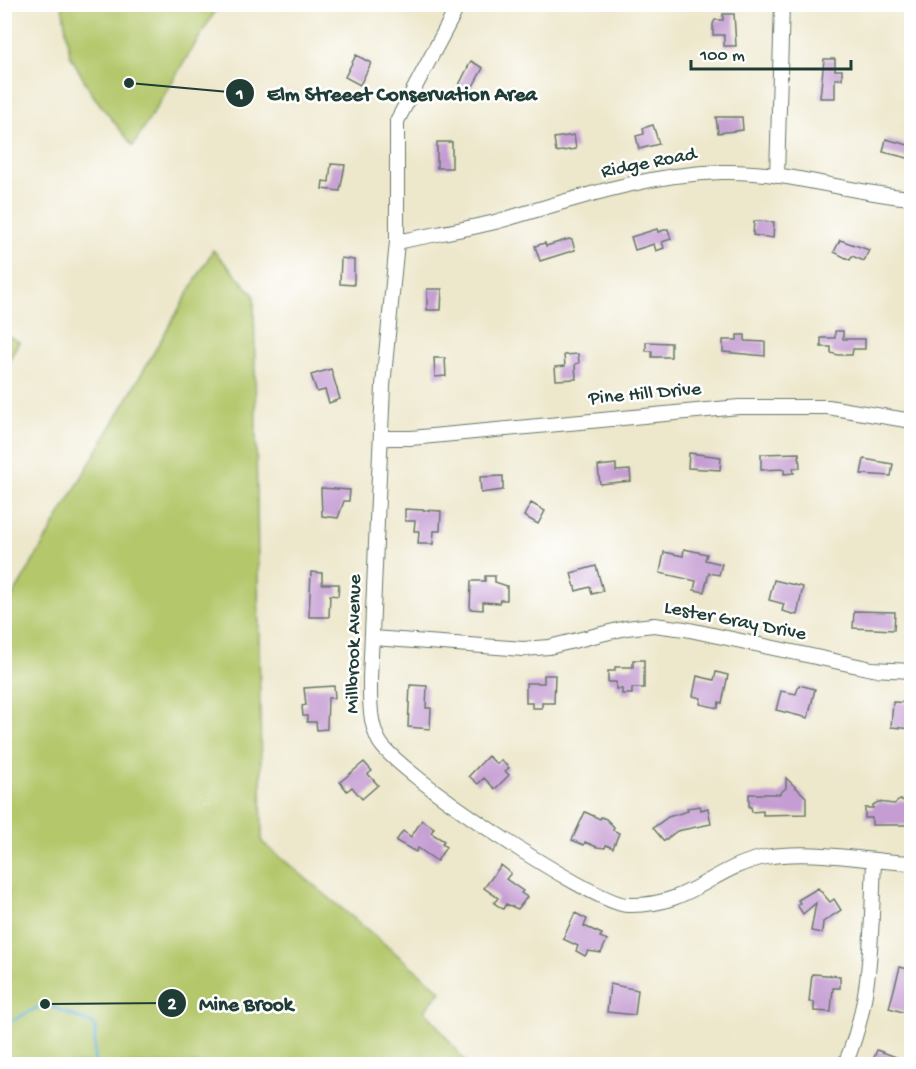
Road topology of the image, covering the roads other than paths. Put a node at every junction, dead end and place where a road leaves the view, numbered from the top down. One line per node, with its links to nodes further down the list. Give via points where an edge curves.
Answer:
1 (459, 4): 5 (street, Millbrook Avenue, via 397,121)
2 (782, 4): 3 (street)
3 (777, 176): 4 (street, Ridge Road); 5 (street, Ridge Road, via 724,172 642,181 491,223)
4 (912, 198)
5 (397, 242): 7 (street, Millbrook Avenue)
6 (912, 421): 7 (street, Pine Hill Drive, via 828,407 739,406)
7 (382, 438): 8 (street, Millbrook Avenue)
8 (372, 638): 9 (street, Lester Gray Drive, via 523,649 654,625 872,669); 10 (street, Millbrook Avenue, via 370,706 380,741 390,756 444,798 602,898 623,904 663,903 738,865 766,857 796,855)
9 (912, 671)
10 (874, 861): 11 (street, Millbrook Avenue); 12 (street, via 867,994)
11 (912, 863)
12 (845, 1065)

